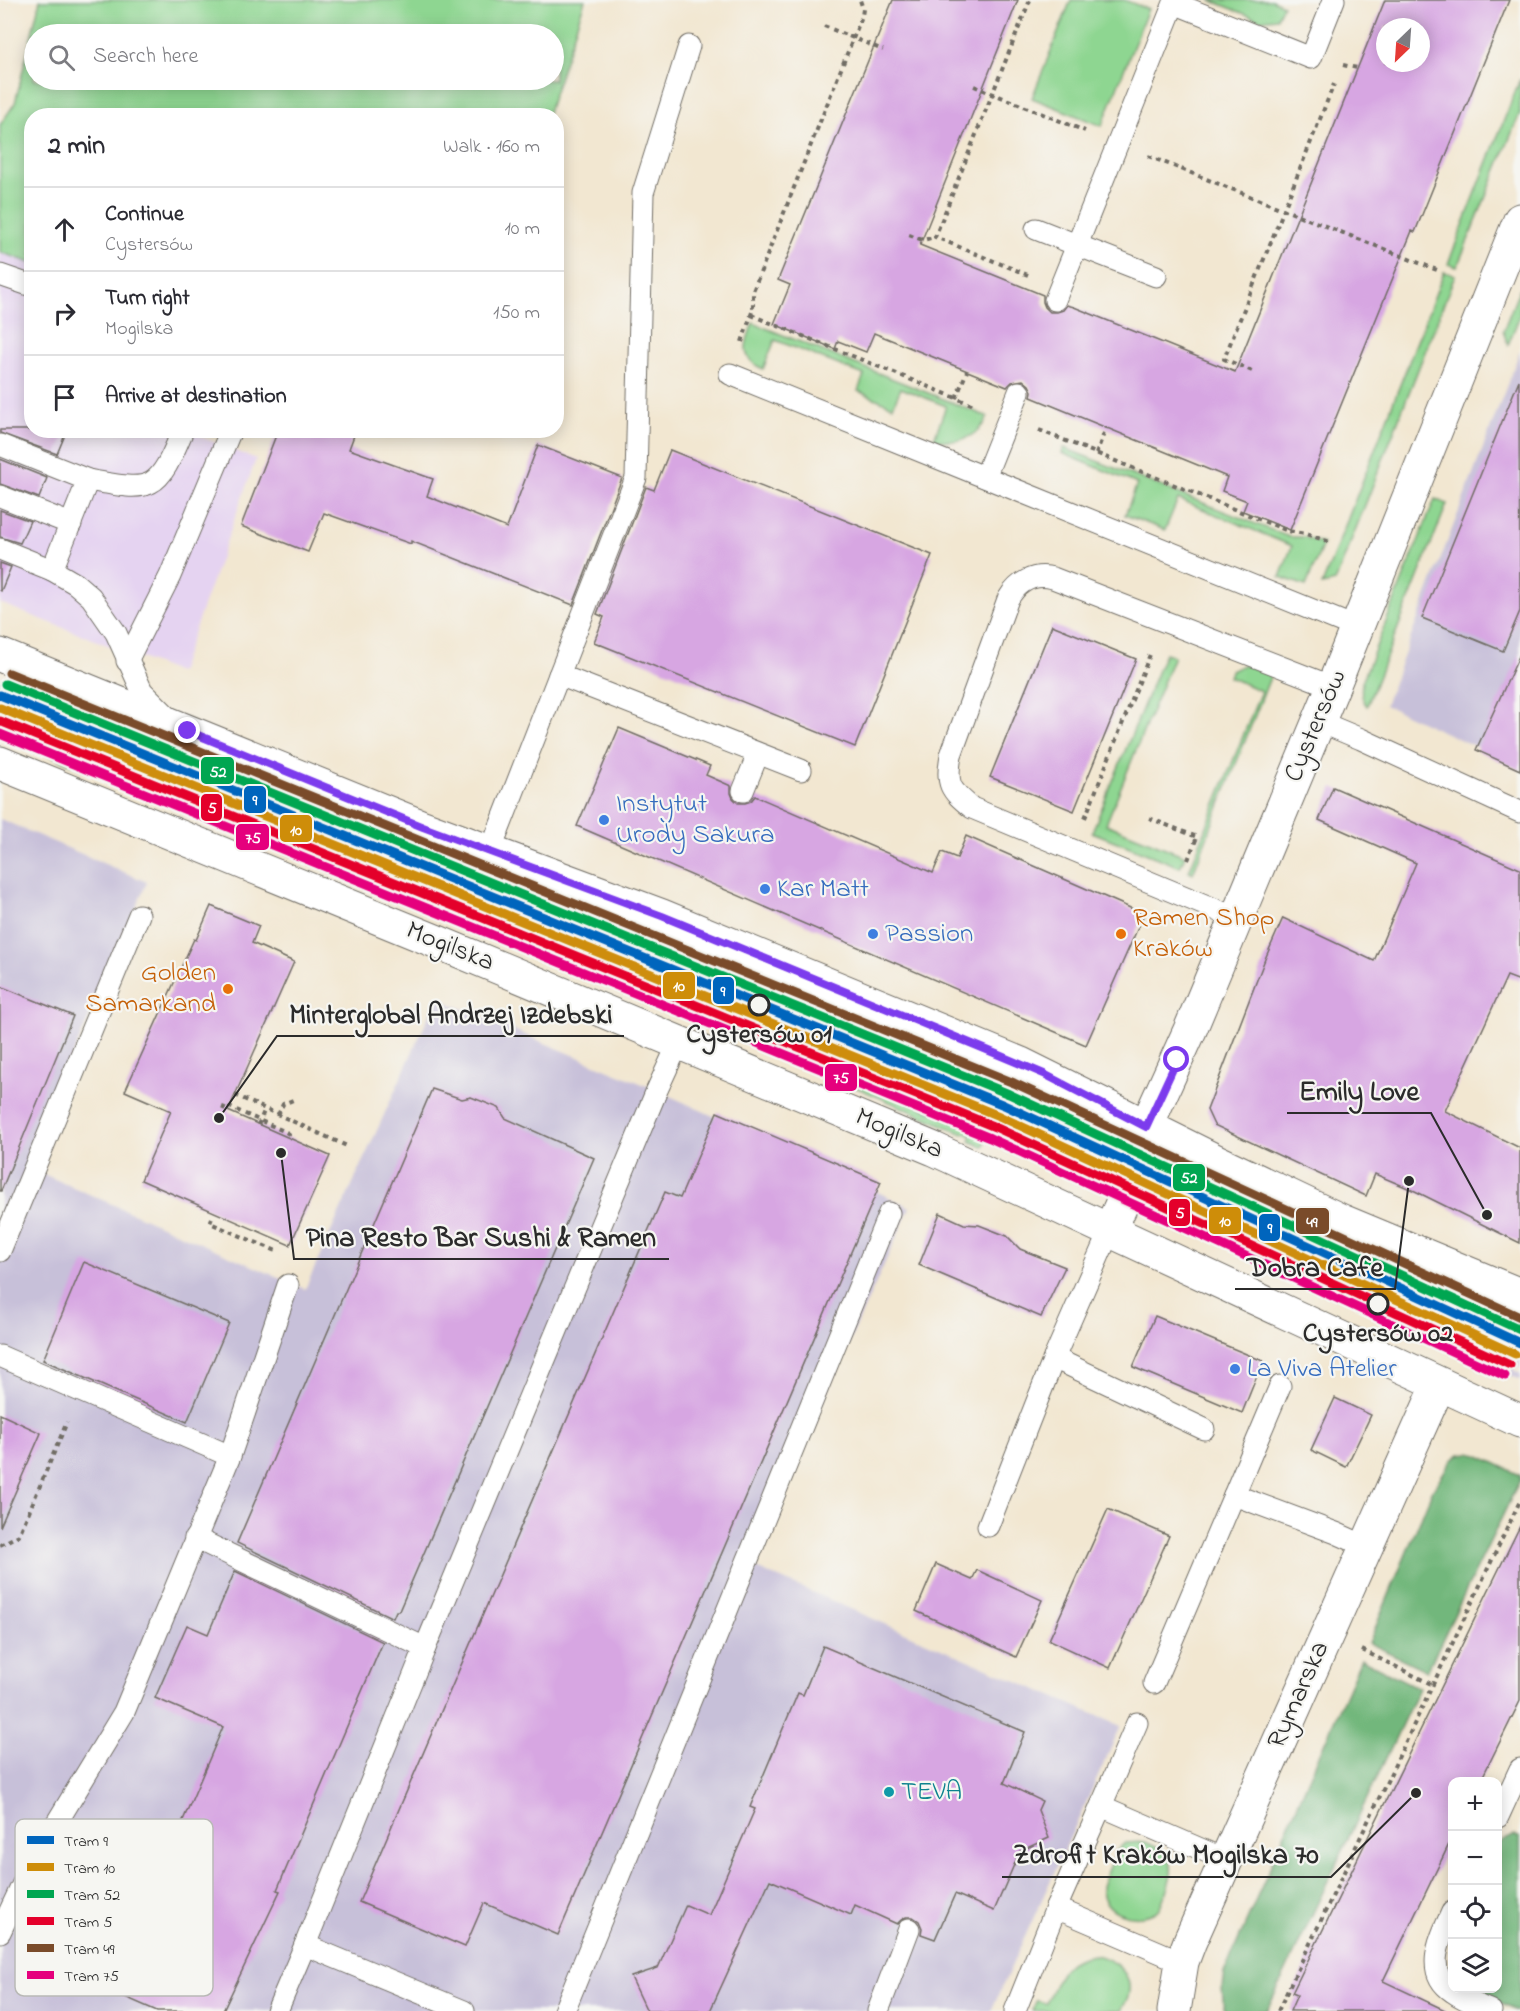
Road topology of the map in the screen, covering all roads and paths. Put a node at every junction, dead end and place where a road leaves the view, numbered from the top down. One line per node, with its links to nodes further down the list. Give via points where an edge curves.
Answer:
1 (860, 0): 5 (path, via 862,16)
2 (1030, 0): 10 (path)
3 (1334, 0): 11 (lane, via 1311,58 1174,3)
4 (824, 26): 5 (path)
5 (853, 38): 7 (path); 25 (path, via 753,291 753,309)
6 (689, 46): 45 (lane, via 643,193 636,478)
7 (883, 50)
8 (1336, 74): 12 (path)
9 (975, 86): 10 (path)
10 (992, 93): 11 (path); 16 (path)
11 (1118, 144): 12 (path); 17 (lane)
12 (1283, 209): 18 (path); 24 (path, via 1224,359)
13 (1520, 220): 42 (main road, Cystersów)
14 (1036, 229): 17 (lane)
15 (909, 235): 16 (path, via 923,240)
16 (935, 237): 22 (path)
17 (1077, 245): 20 (lane); 22 (lane)
18 (1437, 270)
19 (0, 275): 21 (lane)
20 (1156, 276)
21 (24, 283)
22 (1057, 294)
23 (967, 371): 27 (path)
24 (1252, 372)
25 (730, 374): 33 (lane)
26 (1019, 392): 33 (lane)
27 (956, 398)
28 (1106, 428): 32 (path)
29 (180, 438): 34 (lane, via 168,465 152,483 132,487)
30 (228, 438): 44 (lane, via 170,576)
31 (0, 445): 34 (lane)
32 (1096, 454)
33 (985, 477): 42 (lane)
34 (88, 480): 36 (lane)
35 (0, 496): 36 (lane)
36 (71, 524): 40 (lane)
37 (1306, 534): 38 (path)
38 (1330, 542)
39 (0, 549): 40 (lane)
40 (52, 570): 44 (lane, via 91,597 116,633)
41 (1164, 620): 46 (lane); 55 (path); 55 (lane, via 1045,576 1018,585 1005,608 951,755 947,776 954,793 972,808)
42 (1357, 628): 46 (main road, Cystersów)
43 (0, 655): 48 (main road)
44 (127, 661): 48 (lane, via 142,691)
45 (559, 675): 49 (lane); 56 (lane)
46 (1333, 687): 47 (main road, Cystersów)
47 (1318, 721): 53 (lane); 59 (main road, Cystersów)
48 (188, 731): 56 (main road)
49 (758, 753): 51 (lane); 52 (lane)
50 (0, 764): 60 (main road, Mogilska)
51 (801, 770)
52 (743, 791)
53 (1520, 812)
54 (1149, 818): 57 (path, via 1197,837)
55 (1073, 849): 59 (lane)
56 (490, 852): 67 (main road, via 662,916 996,1053)
57 (1187, 862)
58 (139, 915): 73 (lane)
59 (1236, 918): 67 (main road, Cystersów)
60 (678, 1042): 72 (main road, Mogilska, via 934,1149); 92 (lane)
61 (235, 1095): 63 (path)
62 (293, 1100): 65 (path, via 283,1104)
63 (265, 1109): 65 (path); 66 (path)
64 (223, 1110): 66 (path, via 225,1105)
65 (278, 1115): 69 (path)
66 (259, 1123): 68 (path, via 289,1134)
67 (1146, 1127): 72 (main road, Cystersów, via 1128,1190); 76 (main road, via 1342,1221)
68 (287, 1138)
69 (349, 1147)
70 (889, 1213): 110 (lane)
71 (212, 1218): 74 (path, via 210,1222)
72 (1110, 1230): 78 (lane); 79 (main road, Mogilska)
73 (0, 1251)
74 (289, 1256)
75 (288, 1285): 84 (lane)
76 (1520, 1295)
77 (0, 1356): 81 (lane)
78 (1054, 1358): 83 (lane); 87 (lane)
79 (1439, 1384): 82 (main road, Mogilska); 90 (main road, Rymarska)
80 (1280, 1386): 85 (lane)
81 (80, 1391): 84 (lane); 89 (path, via 19,1535)
82 (1520, 1421)
83 (1204, 1429)
84 (230, 1456): 88 (lane)
85 (1234, 1495): 90 (lane); 93 (lane)
86 (1520, 1501): 94 (path)
87 (987, 1526)
88 (195, 1538): 92 (lane); 99 (lane, via 124,1712)
89 (0, 1545)
90 (1365, 1546): 100 (main road, Rymarska)
91 (1357, 1647): 94 (path)
92 (424, 1648): 106 (lane)
93 (1154, 1683)
94 (1431, 1684): 114 (path)
95 (1137, 1723): 97 (lane)
96 (1520, 1769): 98 (lane)
97 (1101, 1806): 100 (lane); 102 (lane)
98 (1502, 1807)
99 (59, 1819)
100 (1226, 1860): 107 (main road, Rymarska)
101 (15, 1900): 105 (lane)
102 (1056, 1908): 107 (lane); 112 (lane)
103 (1448, 1921): 115 (lane, via 1437,1947 1437,1972 1451,1991)
104 (909, 1929): 111 (lane)
105 (0, 1932)
106 (305, 1945): 108 (lane); 109 (lane)
107 (1182, 1962): 113 (main road, Rymarska)
108 (277, 2011)
109 (464, 2011)
110 (564, 2011)
111 (878, 2011)
112 (1015, 2011)
113 (1174, 2011)
114 (1278, 2011)
115 (1491, 2011)

